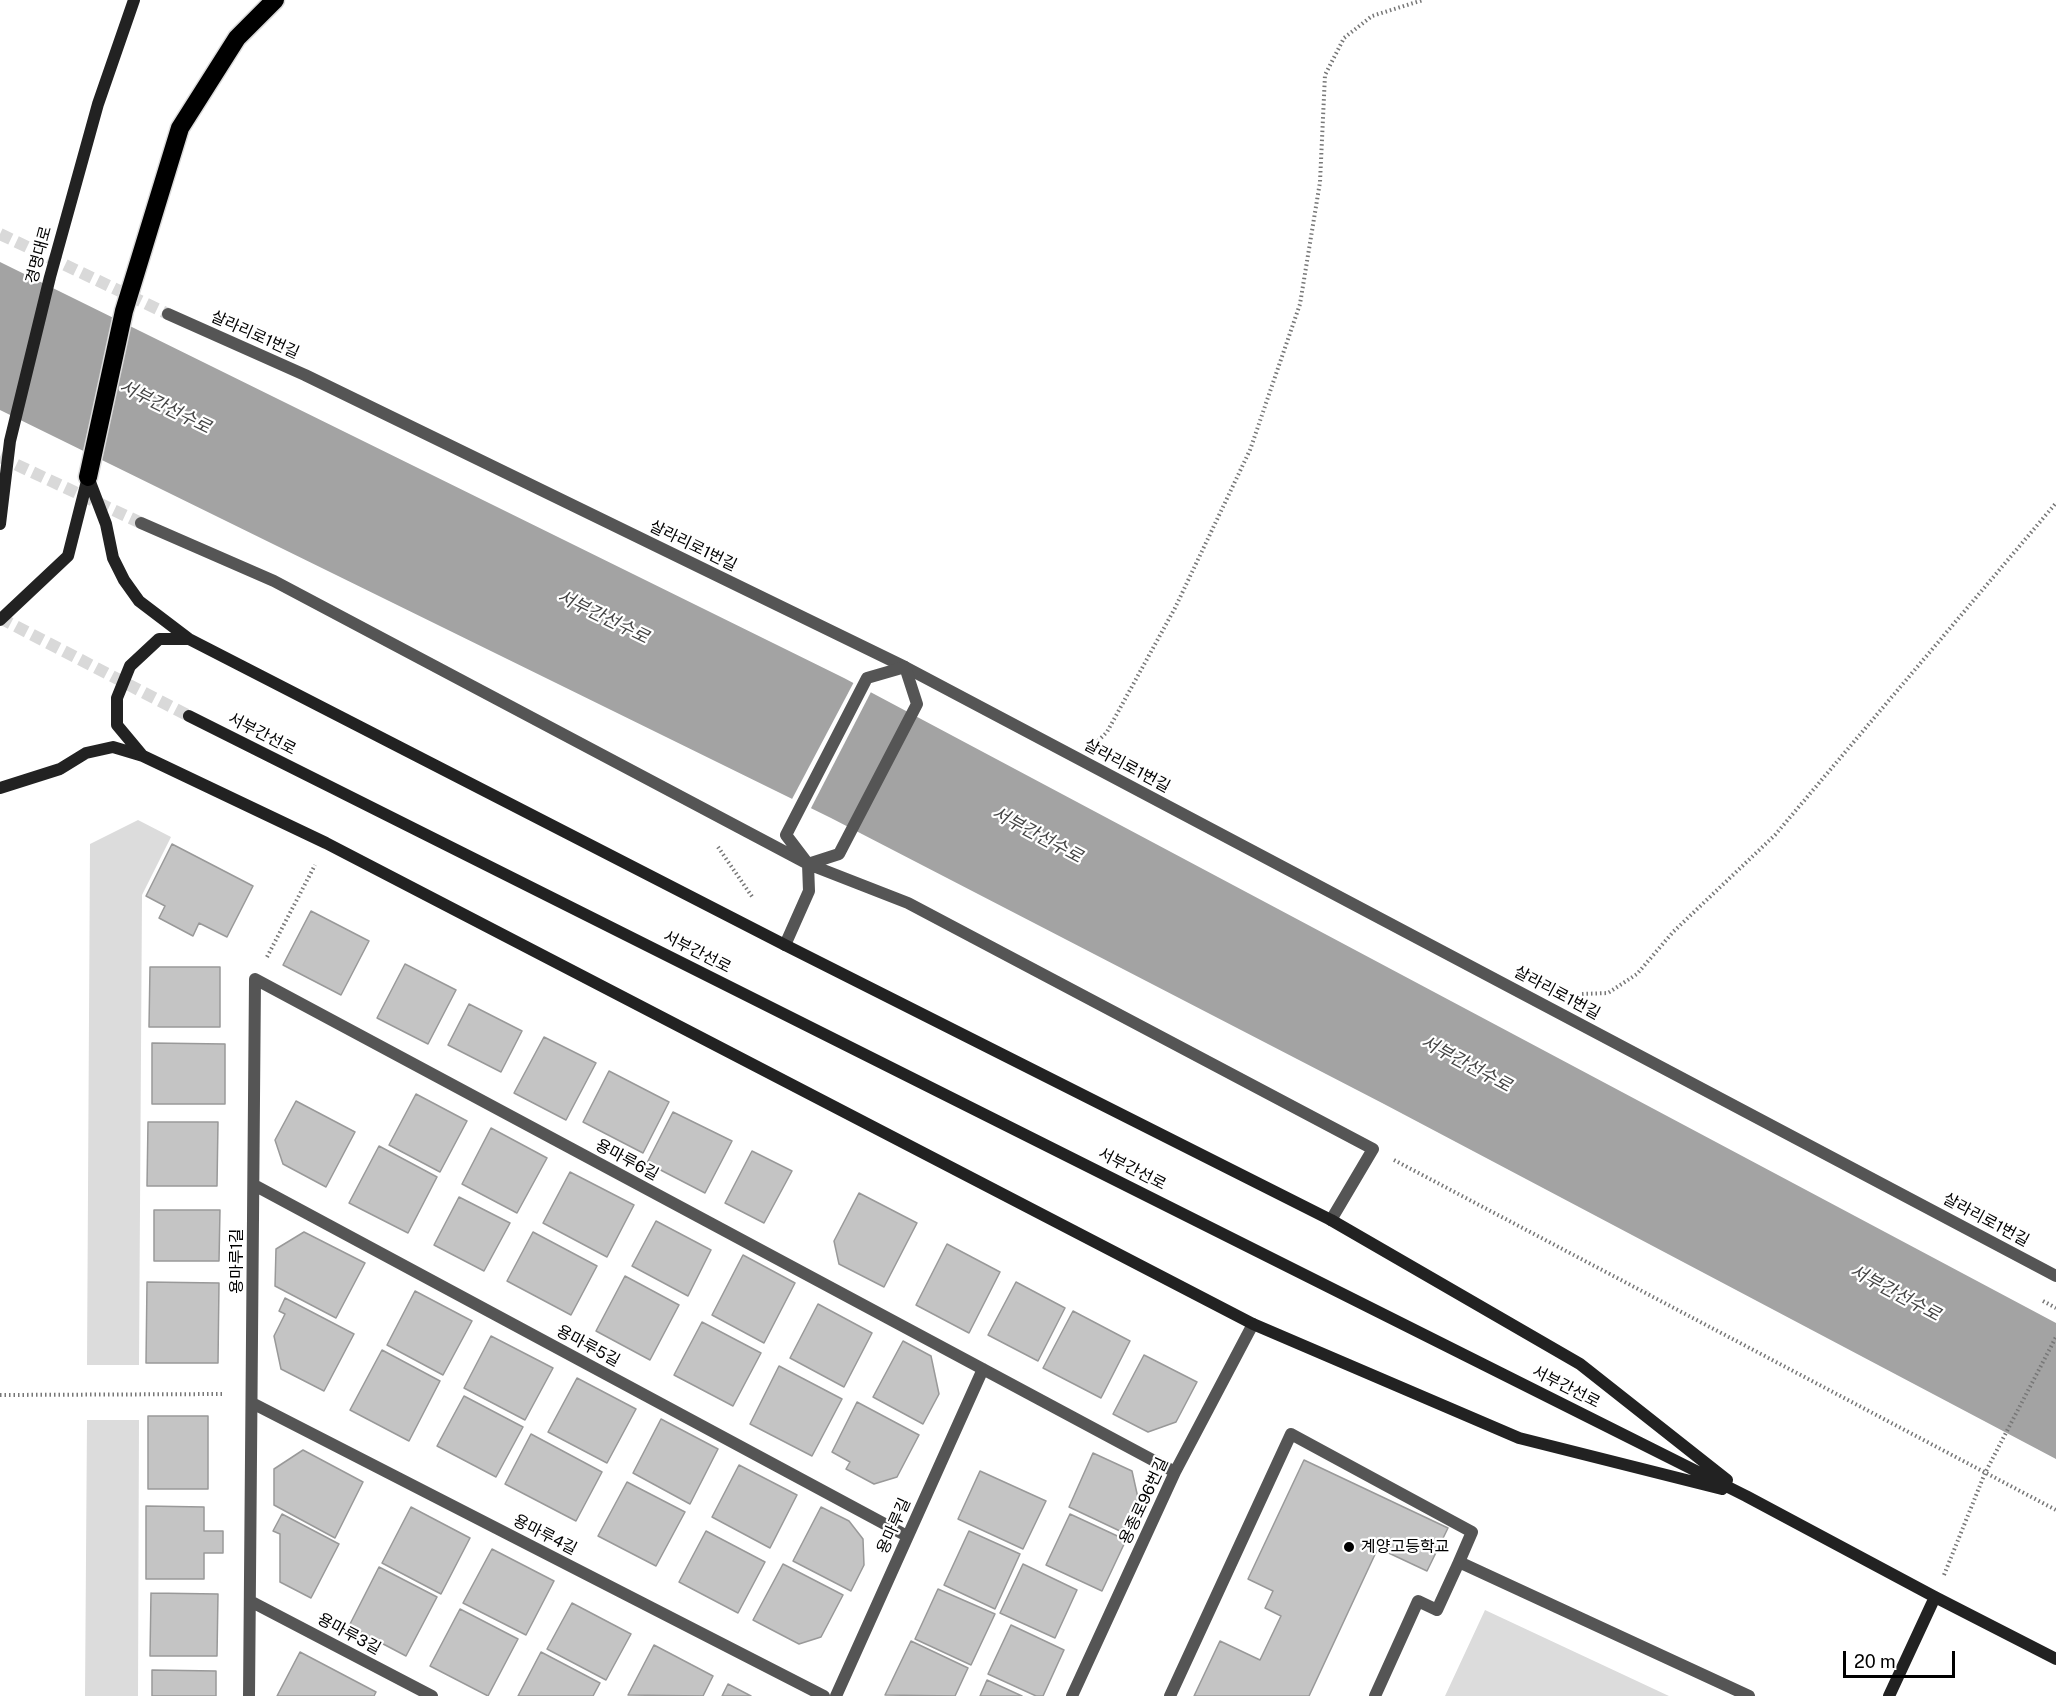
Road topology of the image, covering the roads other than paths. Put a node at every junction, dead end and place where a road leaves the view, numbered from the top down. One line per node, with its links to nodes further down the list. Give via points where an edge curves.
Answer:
1 (134, 0): 6 (street, 경명대로, via 98,104 50,277 10,441)
2 (275, 0): 4 (highway, via 237,38 180,128 124,311)
3 (168, 314): 9 (street, 살라리로1번길, via 315,380)
4 (88, 477): 7 (street, via 68,556); 8 (street, via 106,524 113,558 124,580 139,601)
5 (141, 523): 13 (street, via 273,581)
6 (0, 524)
7 (0, 620)
8 (189, 639): 11 (street, via 159,639 130,666 117,698 117,725); 14 (street)
9 (905, 667): 13 (street, via 917,704 839,854); 13 (street, via 867,678 786,835); 18 (street, 살라리로1번길)
10 (189, 716): 23 (street, 서부간선로)
11 (143, 756): 12 (street, via 113,747 86,753 60,769); 19 (street, via 326,843)
12 (0, 788)
13 (808, 864): 14 (street, via 809,891); 17 (street, via 908,903 1373,1149)
14 (785, 945): 17 (street)
15 (255, 980): 16 (street, 용마루1길); 20 (street, 용마루6길)
16 (254, 1185): 21 (street, 용마루1길); 24 (street, 용마루5길)
17 (1331, 1220): 23 (street, via 1580,1364)
18 (2056, 1276)
19 (1253, 1323): 22 (street, 용종로96번길); 23 (street, via 1519,1438)
20 (983, 1369): 22 (street, 용마루6길); 24 (street, 용마루길)
21 (252, 1403): 27 (street, 용마루1길); 31 (street, 용마루4길)
22 (1175, 1472): 33 (street, 용종로96번길)
23 (1746, 1496): 26 (street, 서부간선로)
24 (908, 1536): 32 (street, 용마루길)
25 (1460, 1562): 34 (street, via 1472,1533 1291,1434); 35 (street, via 1437,1610 1418,1602); 36 (street)
26 (1935, 1598): 28 (street, 서부간선로); 37 (street)
27 (250, 1600): 29 (street, 용마루1길); 30 (street, 용마루3길)
28 (2056, 1659)
29 (249, 1696)
30 (432, 1696)
31 (824, 1696)
32 (836, 1696)
33 (1072, 1696)
34 (1170, 1696)
35 (1375, 1696)
36 (1749, 1696)
37 (1889, 1696)

